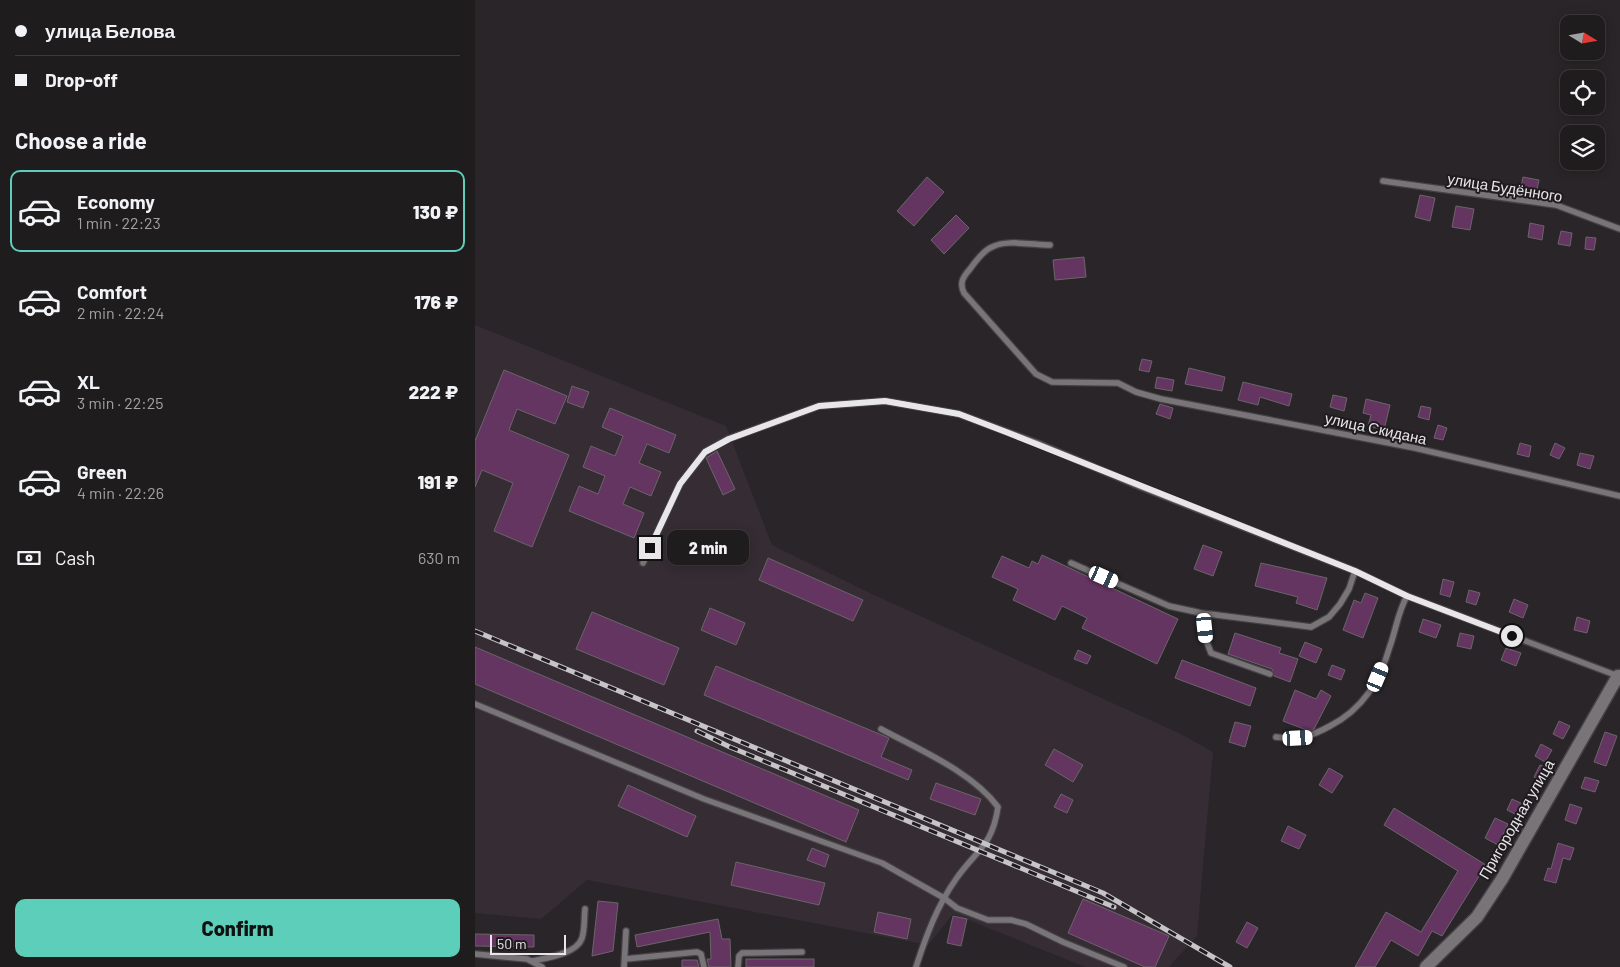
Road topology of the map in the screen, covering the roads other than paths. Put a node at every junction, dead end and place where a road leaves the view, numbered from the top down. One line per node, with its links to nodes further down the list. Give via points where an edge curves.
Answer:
1 (1383, 181): 2 (lane, улица Будённого, via 1556,205)
2 (1620, 229)
3 (1050, 245): 4 (lane, улица Скидана, via 1001,244 990,247 961,280 963,293 1037,374 1052,382 1118,383 1161,399 1415,448)
4 (1620, 496)
5 (643, 563): 7 (lane, via 680,484 705,452 729,439 819,406 885,401 959,414)
6 (1071, 563): 9 (lane, via 1169,606)
7 (1355, 571): 8 (lane); 9 (lane, via 1349,589 1329,617 1311,627)
8 (1407, 596): 11 (lane); 14 (lane, via 1377,680 1363,702 1341,720 1309,738)
9 (1205, 614): 10 (lane, via 1206,640 1211,653)
10 (1269, 674)
11 (1619, 676): 28 (street, Пригородная улица, via 1477,917)
12 (475, 704): 15 (lane, via 704,799 882,863)
13 (881, 730): 15 (lane, via 942,761 989,794 998,807 987,844)
14 (1276, 736)
15 (944, 898): 26 (lane, via 929,926); 27 (lane, via 957,908 988,920 1027,924)
16 (585, 909): 21 (lane, via 579,943 568,950)
17 (626, 931): 20 (lane)
18 (803, 952): 25 (lane, via 742,953)
19 (475, 954): 21 (lane)
20 (625, 959): 23 (lane); 24 (lane, via 697,952 701,954)
21 (532, 961): 22 (lane)
22 (542, 967)
23 (624, 967)
24 (704, 967)
25 (738, 967)
26 (916, 967)
27 (1125, 967)
28 (1426, 967)

